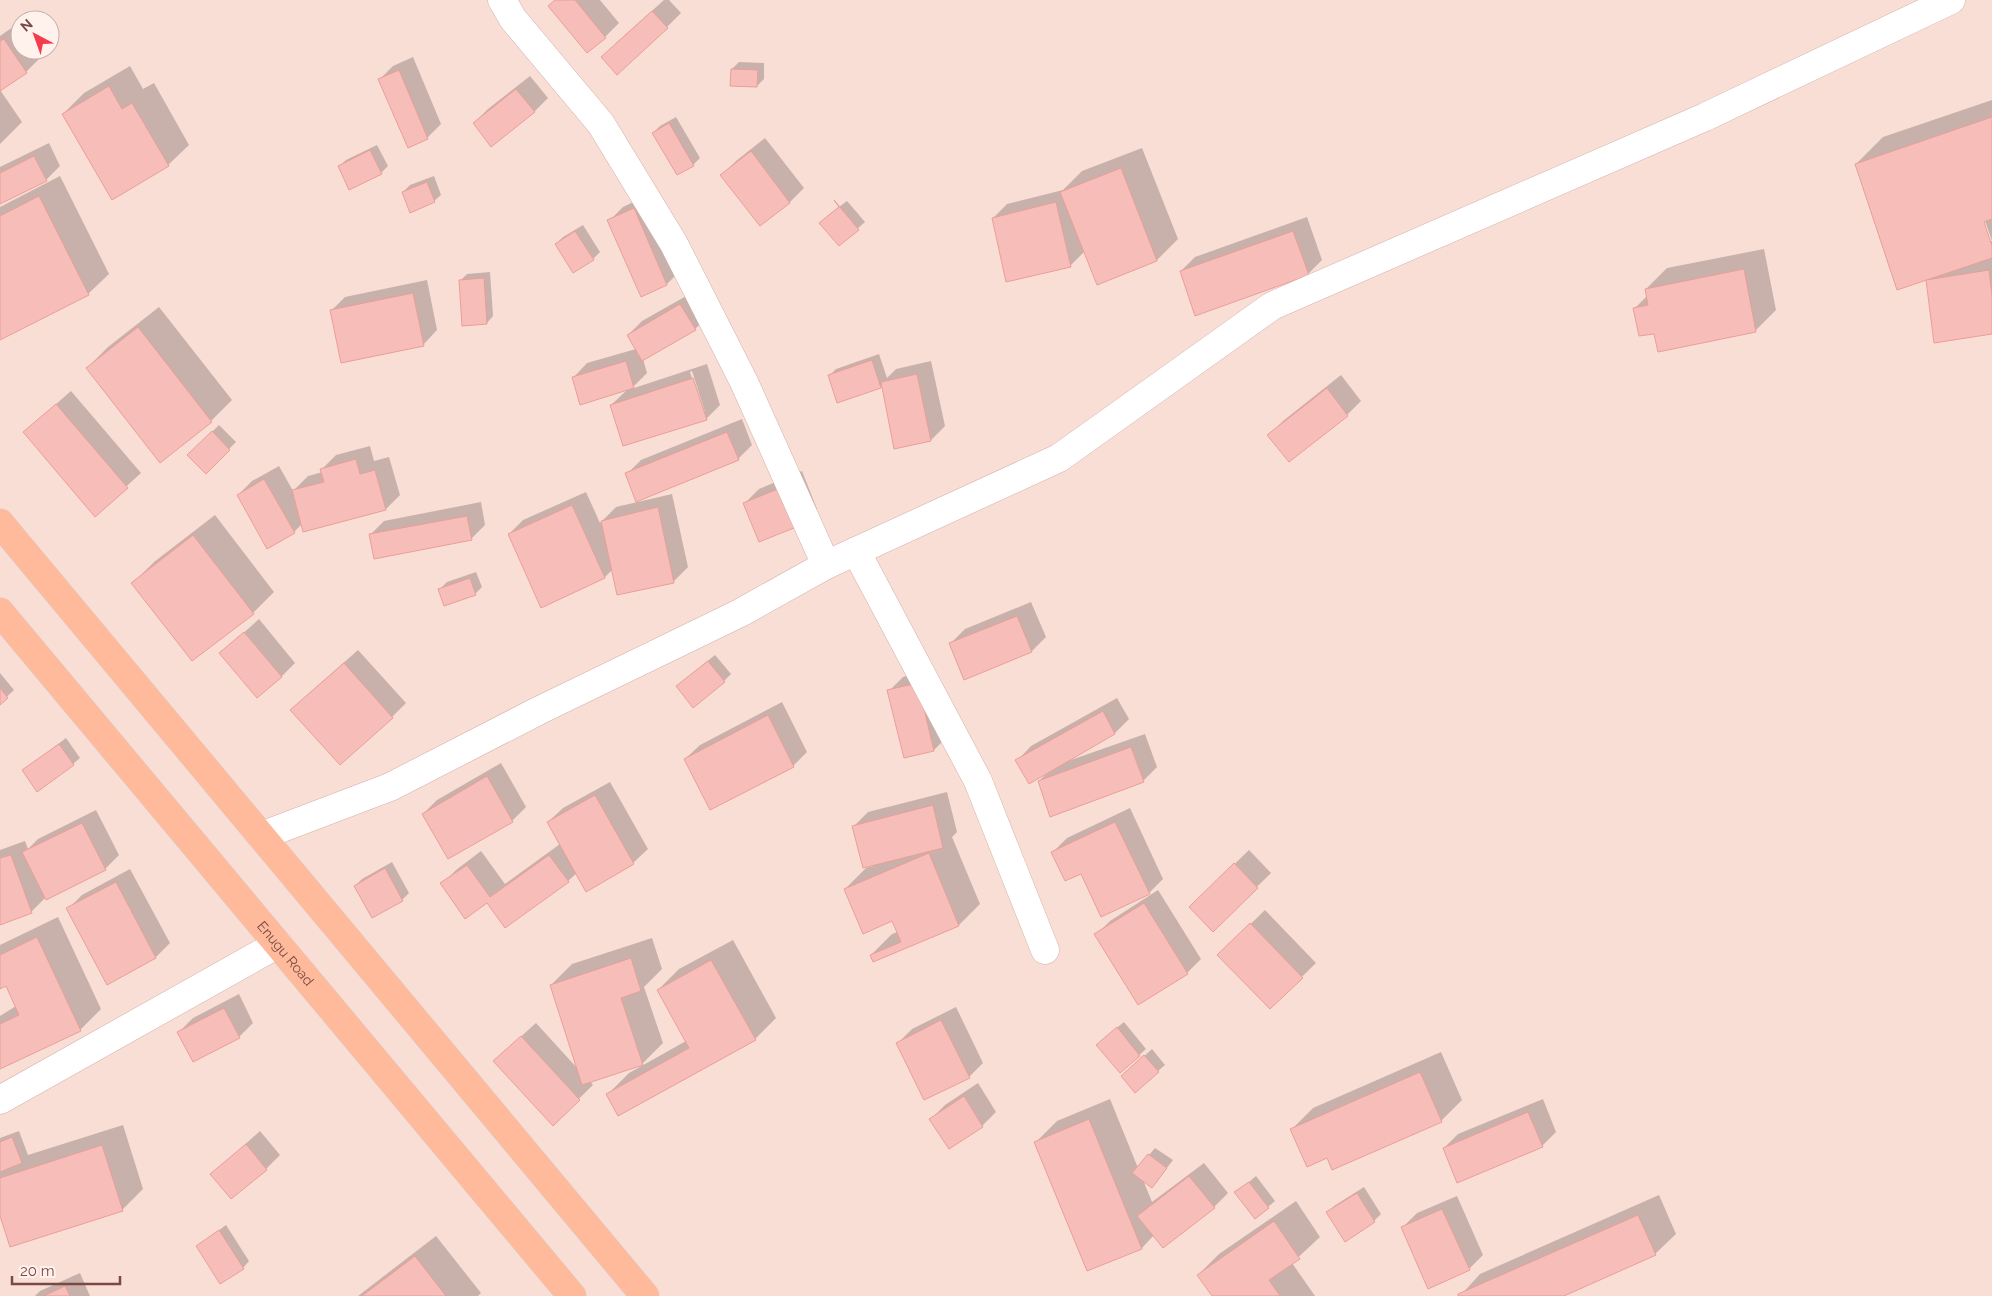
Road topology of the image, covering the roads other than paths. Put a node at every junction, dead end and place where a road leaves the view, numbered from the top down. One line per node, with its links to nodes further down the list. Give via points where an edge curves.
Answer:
1 (502, 0): 5 (street, via 513,19 601,124 674,244 744,382)
2 (1951, 0): 4 (street, via 1705,117 1272,306 1059,458)
3 (0, 523): 7 (main road)
4 (856, 551): 5 (street); 9 (street, via 978,781)
5 (826, 565): 7 (street, via 740,614 538,711 390,787)
6 (0, 612): 8 (main road, Enugu Road)
7 (261, 836): 12 (main road)
8 (278, 944): 10 (street); 11 (main road, Enugu Road)
9 (1045, 950)
10 (0, 1100)
11 (572, 1296)
12 (646, 1296)

